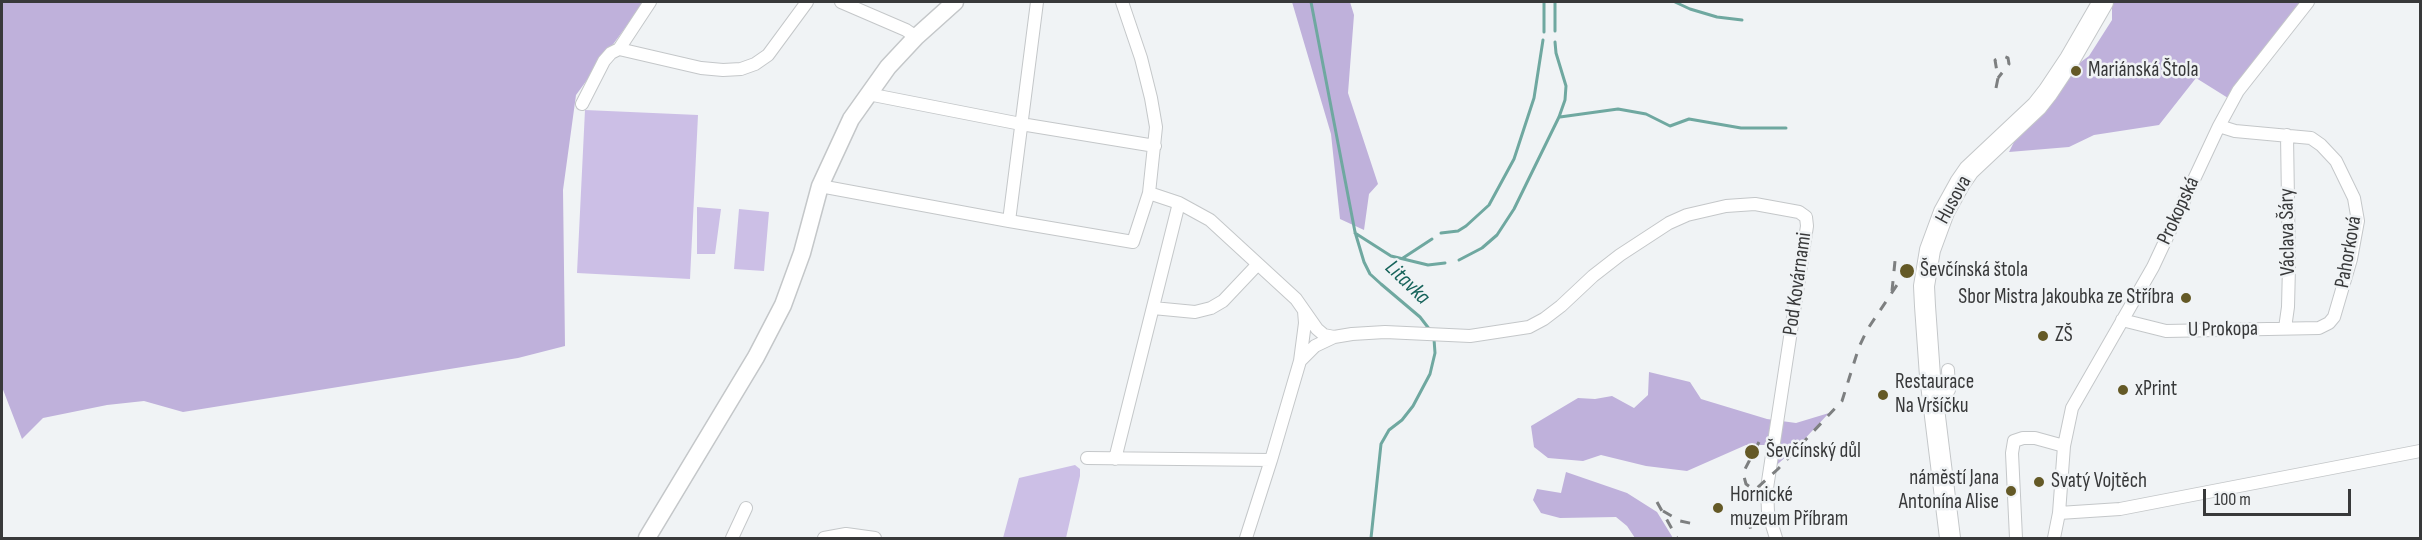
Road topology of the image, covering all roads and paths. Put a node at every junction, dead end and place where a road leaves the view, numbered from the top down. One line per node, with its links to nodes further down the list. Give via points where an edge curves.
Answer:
1 (650, 2): 10 (street)
2 (807, 2): 10 (street, via 768,55 741,69 701,68)
3 (841, 2): 9 (street)
4 (955, 2): 9 (street)
5 (1037, 2): 13 (street)
6 (1122, 2): 16 (street, via 1151,98)
7 (2103, 2): 30 (main road, Husova, via 2048,92 1969,170 1944,213 1930,250 1924,286)
8 (2308, 2): 14 (street, Prokopská, via 2238,92)
9 (915, 37): 11 (street)
10 (619, 49): 12 (street, via 604,62)
11 (868, 94): 13 (street); 17 (street)
12 (582, 104)
13 (1021, 124): 16 (street); 20 (street)
14 (2219, 126): 15 (street, Pahorková); 24 (street, Prokopská, via 2152,267)
15 (2287, 135): 25 (street, Pahorková, via 2311,138 2321,145 2336,161 2358,210 2351,259 2334,317); 26 (street, Václava Šáry, via 2289,266)
16 (1155, 146): 18 (street)
17 (820, 186): 20 (street); 38 (street, via 783,305)
18 (1149, 193): 19 (street); 20 (street, via 1133,242)
19 (1179, 203): 21 (street, via 1210,220); 22 (street)
20 (1009, 221)
21 (1258, 264): 22 (street, via 1223,301 1211,308 1195,312); 23 (street)
22 (1153, 308): 34 (street)
23 (1304, 310): 27 (street, via 1317,329); 28 (street)
24 (2122, 320): 26 (street, U Prokopa, via 2166,331); 31 (street, Prokopská, via 2077,398)
25 (2325, 327): 26 (street, U Prokopa)
26 (2285, 328)
27 (1334, 337): 28 (street, via 1315,346); 43 (street, Pod Kovárnami, via 1369,332 1470,336 1529,327 1545,319 1620,255 1687,215 1755,204 1803,213 1807,226 1767,488 1768,512)
28 (1300, 361): 35 (street)
29 (1948, 370): 30 (street, via 1949,390)
30 (1934, 407): 44 (main road, Husova)
31 (2064, 446): 37 (street, Prokopská); 45 (street, via 2035,438 2014,441)
32 (2421, 451): 37 (street, via 2120,509)
33 (1087, 458): 34 (street)
34 (1115, 459): 35 (street)
35 (1271, 460): 42 (street)
36 (746, 508): 39 (street)
37 (2059, 513): 46 (street, Prokopská)
38 (647, 538)
39 (732, 538)
40 (824, 538): 41 (street, via 846,534)
41 (874, 538)
42 (1247, 538)
43 (1776, 538)
44 (1950, 538)
45 (2016, 538)
46 (2054, 538)

